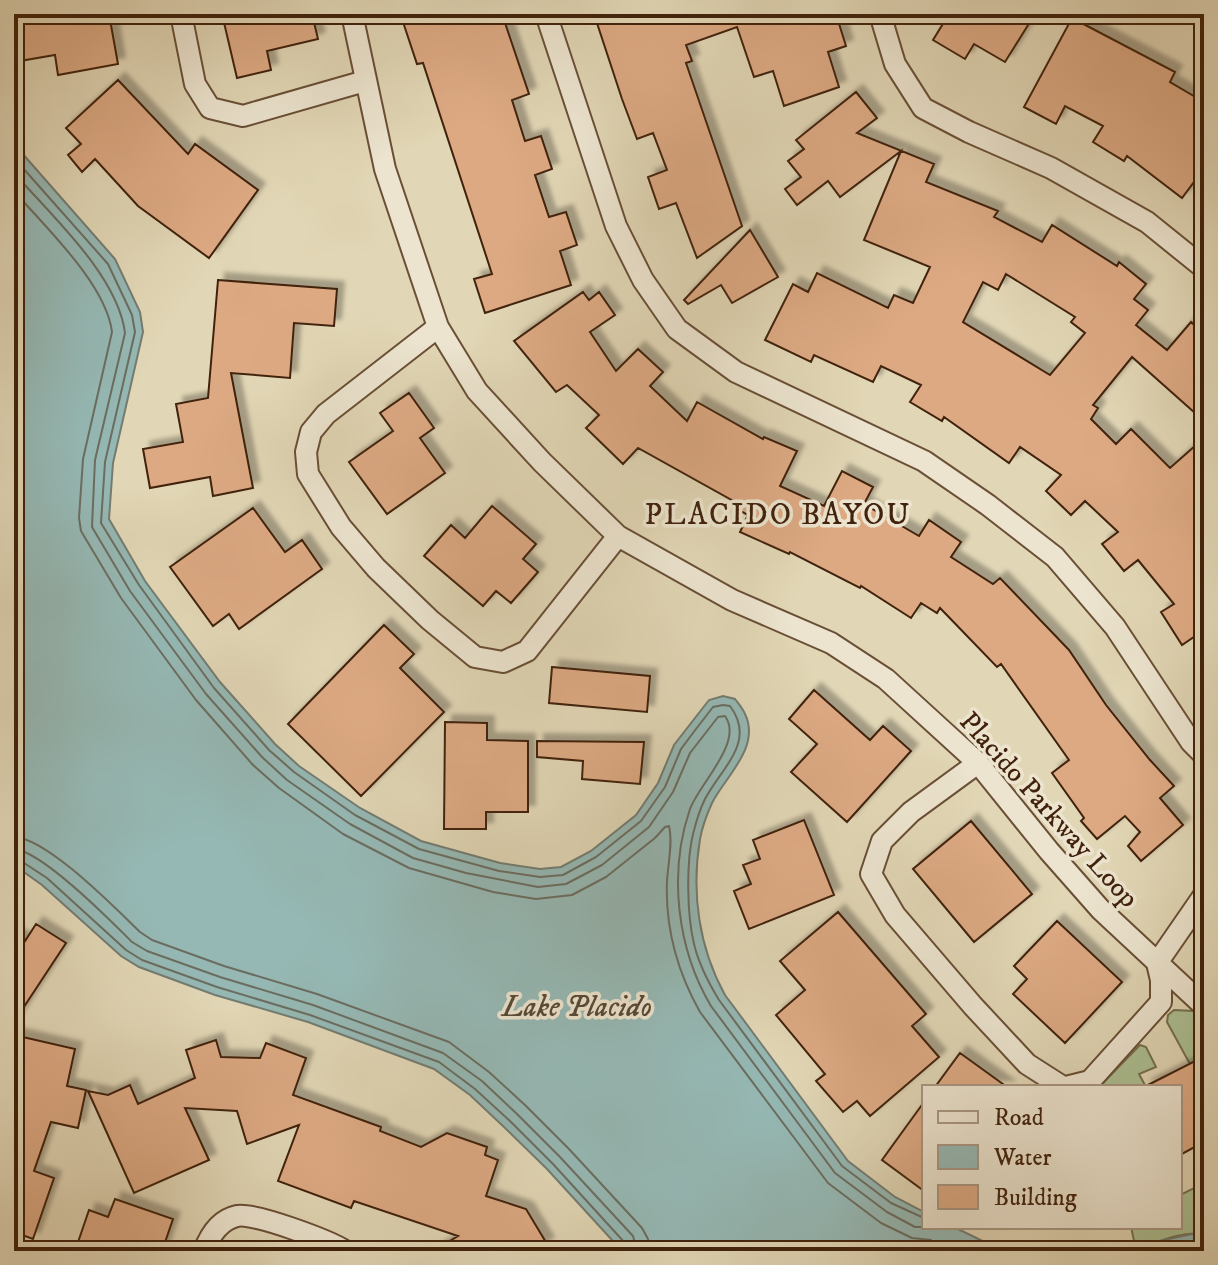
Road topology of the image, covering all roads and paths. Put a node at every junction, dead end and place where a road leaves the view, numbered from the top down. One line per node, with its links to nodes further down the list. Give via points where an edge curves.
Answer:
1 (181, 14): 5 (street, via 195,84 210,108 243,116)
2 (352, 14): 5 (street, Placido Parkway Loop)
3 (546, 14): 9 (street, via 616,226 643,280 677,329 736,372 924,461 1055,557 1115,627)
4 (880, 14): 6 (street, via 895,64 923,108 1051,168 1147,222)
5 (365, 81): 7 (street, Placido Parkway Loop, via 385,169)
6 (1204, 268)
7 (438, 327): 8 (street, Placido Parkway Loop, via 477,391); 8 (street, via 326,414 311,432 308,474 341,527 376,568 475,657 503,662 527,651)
8 (618, 536): 10 (street, Placido Parkway Loop, via 732,600 831,643 886,679)
9 (1204, 755)
10 (978, 763): 12 (street, Placido Parkway Loop, via 1101,910); 14 (street, via 911,812 882,841 871,874 895,915 973,1006 1027,1064)
11 (1204, 895): 12 (street)
12 (1157, 963): 13 (street, Placido Parkway Loop); 15 (street, via 1161,1002 1090,1081)
13 (1204, 1006)
14 (1062, 1085)
15 (1073, 1085)
16 (204, 1251): 17 (street, via 219,1225 239,1215)
17 (345, 1251)

